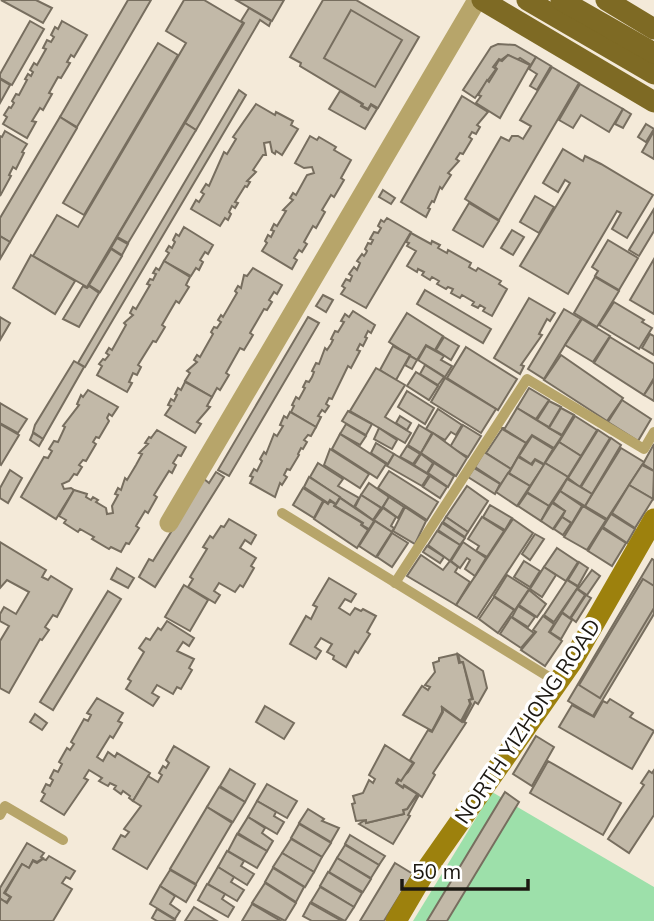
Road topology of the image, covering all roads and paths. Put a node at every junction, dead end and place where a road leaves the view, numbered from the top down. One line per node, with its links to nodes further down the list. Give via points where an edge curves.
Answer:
1 (480, 0): 8 (main road); 12 (street)
2 (527, 0): 7 (main road)
3 (561, 0): 6 (main road)
4 (606, 0): 5 (main road)
5 (654, 29)
6 (654, 53)
7 (654, 74)
8 (654, 102)
9 (654, 432): 13 (lane, via 644,449 527,379)
10 (282, 513): 13 (lane)
11 (654, 519): 14 (street, NORTH YIZHONG ROAD)
12 (169, 523)
13 (395, 583): 14 (lane)
14 (558, 682): 17 (street, NORTH YIZHONG ROAD, via 426,870)
15 (0, 814): 16 (lane, via 5,806)
16 (62, 840)
17 (396, 921)

